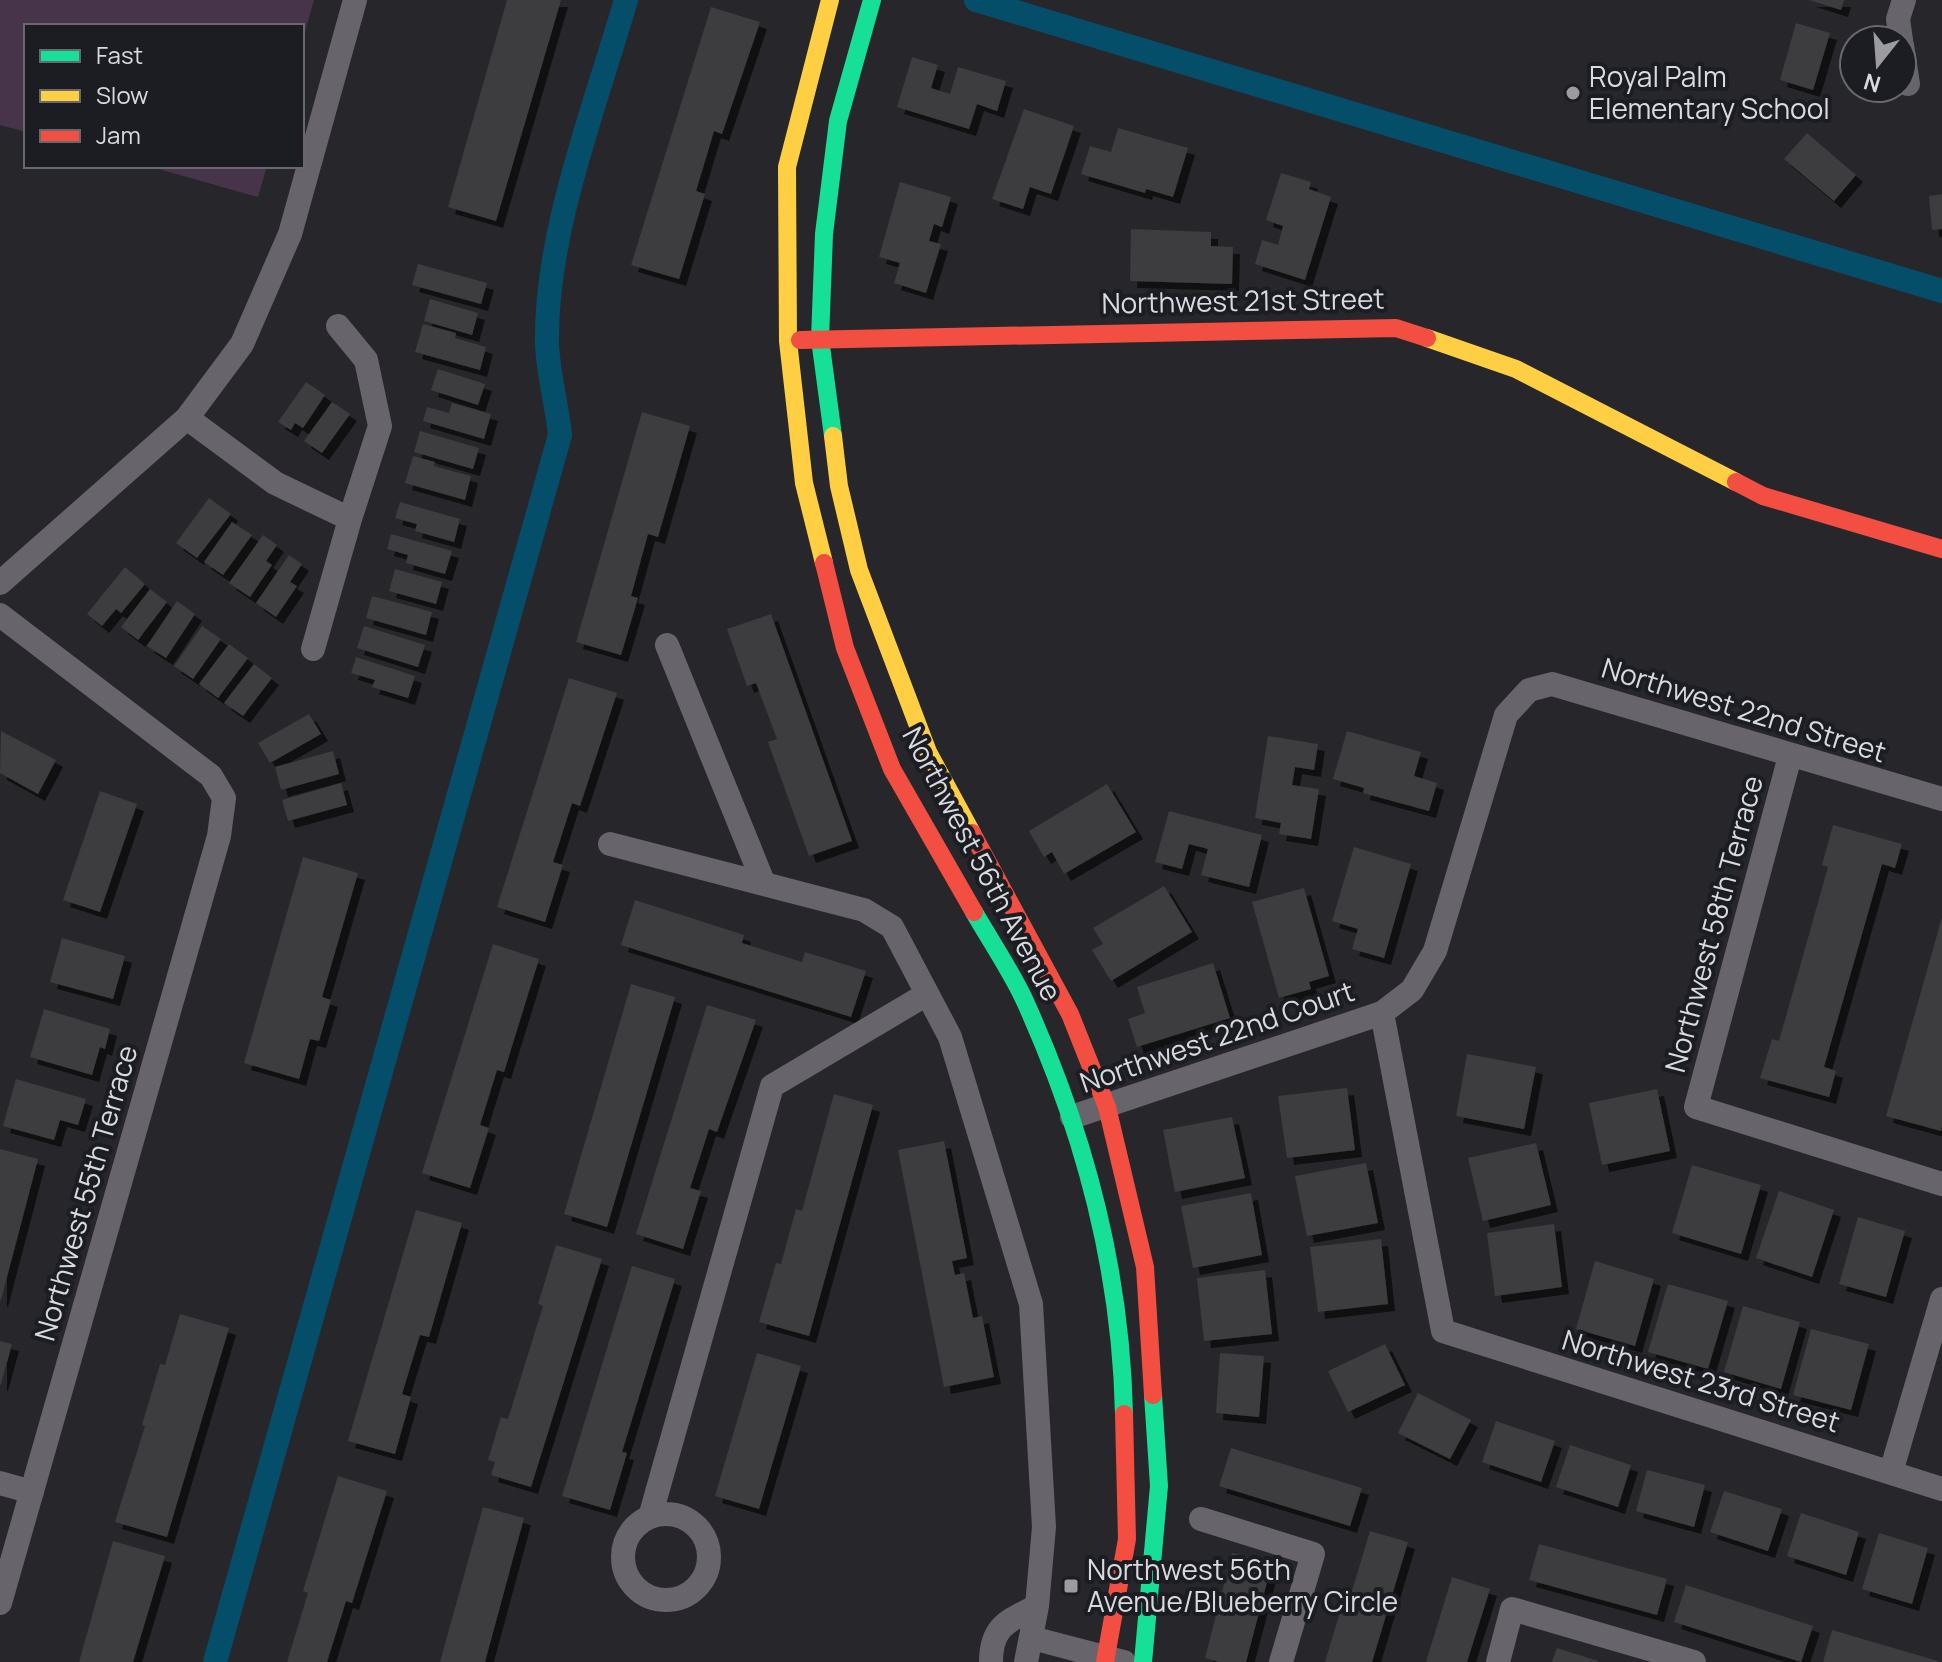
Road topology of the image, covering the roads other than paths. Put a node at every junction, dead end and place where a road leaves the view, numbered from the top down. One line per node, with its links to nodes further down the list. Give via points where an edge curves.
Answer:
1 (355, 0): 9 (street, via 290,234 242,344)
2 (830, 0): 8 (street, Northwest 56th Avenue, via 787,167)
3 (872, 0): 7 (street, Northwest 56th Avenue, via 838,121 824,234)
4 (1904, 0): 5 (street)
5 (1899, 24)
6 (338, 326): 10 (street, via 366,360 380,426)
7 (820, 339): 8 (street, Northwest 21st Street); 11 (street, Northwest 21st Street, via 1396,328 1516,369 1763,496); 23 (street, Northwest 56th Avenue, via 839,486 865,584 928,752 1070,1014)
8 (788, 341): 24 (street, Northwest 56th Avenue, via 804,483 845,648 892,769 1022,995)
9 (187, 418): 10 (street, via 275,483); 12 (street)
10 (350, 519): 15 (street)
11 (1942, 549)
12 (0, 583)
13 (0, 615): 30 (street, Northwest 55th Terrace, via 211,776 224,798 214,851)
14 (667, 645): 20 (street)
15 (313, 649)
16 (1529, 690): 17 (street, Northwest 22nd Street, via 1552,684); 22 (street, Northwest 22nd Court, via 1506,715 1435,951 1412,990)
17 (1790, 756): 18 (street, Northwest 22nd Street); 25 (street, Northwest 58th Terrace, via 1696,1107)
18 (1942, 799)
19 (610, 844): 20 (street)
20 (764, 884): 21 (street, via 864,910 892,927)
21 (927, 994): 32 (street, via 772,1086); 34 (street, via 950,1037 1031,1304 1044,1527)
22 (1382, 1013): 23 (street, Northwest 22nd Court); 27 (street, Northwest 23rd Street, via 1443,1331)
23 (1107, 1107): 24 (street, Northwest 22nd Court); 39 (street, Northwest 56th Avenue, via 1145,1267 1159,1486)
24 (1072, 1117): 36 (street, Northwest 56th Avenue, via 1108,1252 1123,1365 1127,1539)
25 (1942, 1184)
26 (1942, 1299): 27 (street)
27 (1891, 1472): 29 (street, Northwest 23rd Street)
28 (0, 1483): 30 (street)
29 (1942, 1489)
30 (32, 1492): 33 (street, Northwest 55th Terrace)
31 (1201, 1519): 40 (street, via 1313,1554)
32 (644, 1520)
33 (0, 1603)
34 (1037, 1606): 35 (street); 37 (street, via 1003,1623 991,1645)
35 (1032, 1638): 36 (street); 38 (street)
36 (1111, 1661)
37 (991, 1662)
38 (1026, 1662)
39 (1143, 1662)
40 (1281, 1662)
41 (1498, 1662): 42 (street, via 1512,1609)
42 (1694, 1662)

